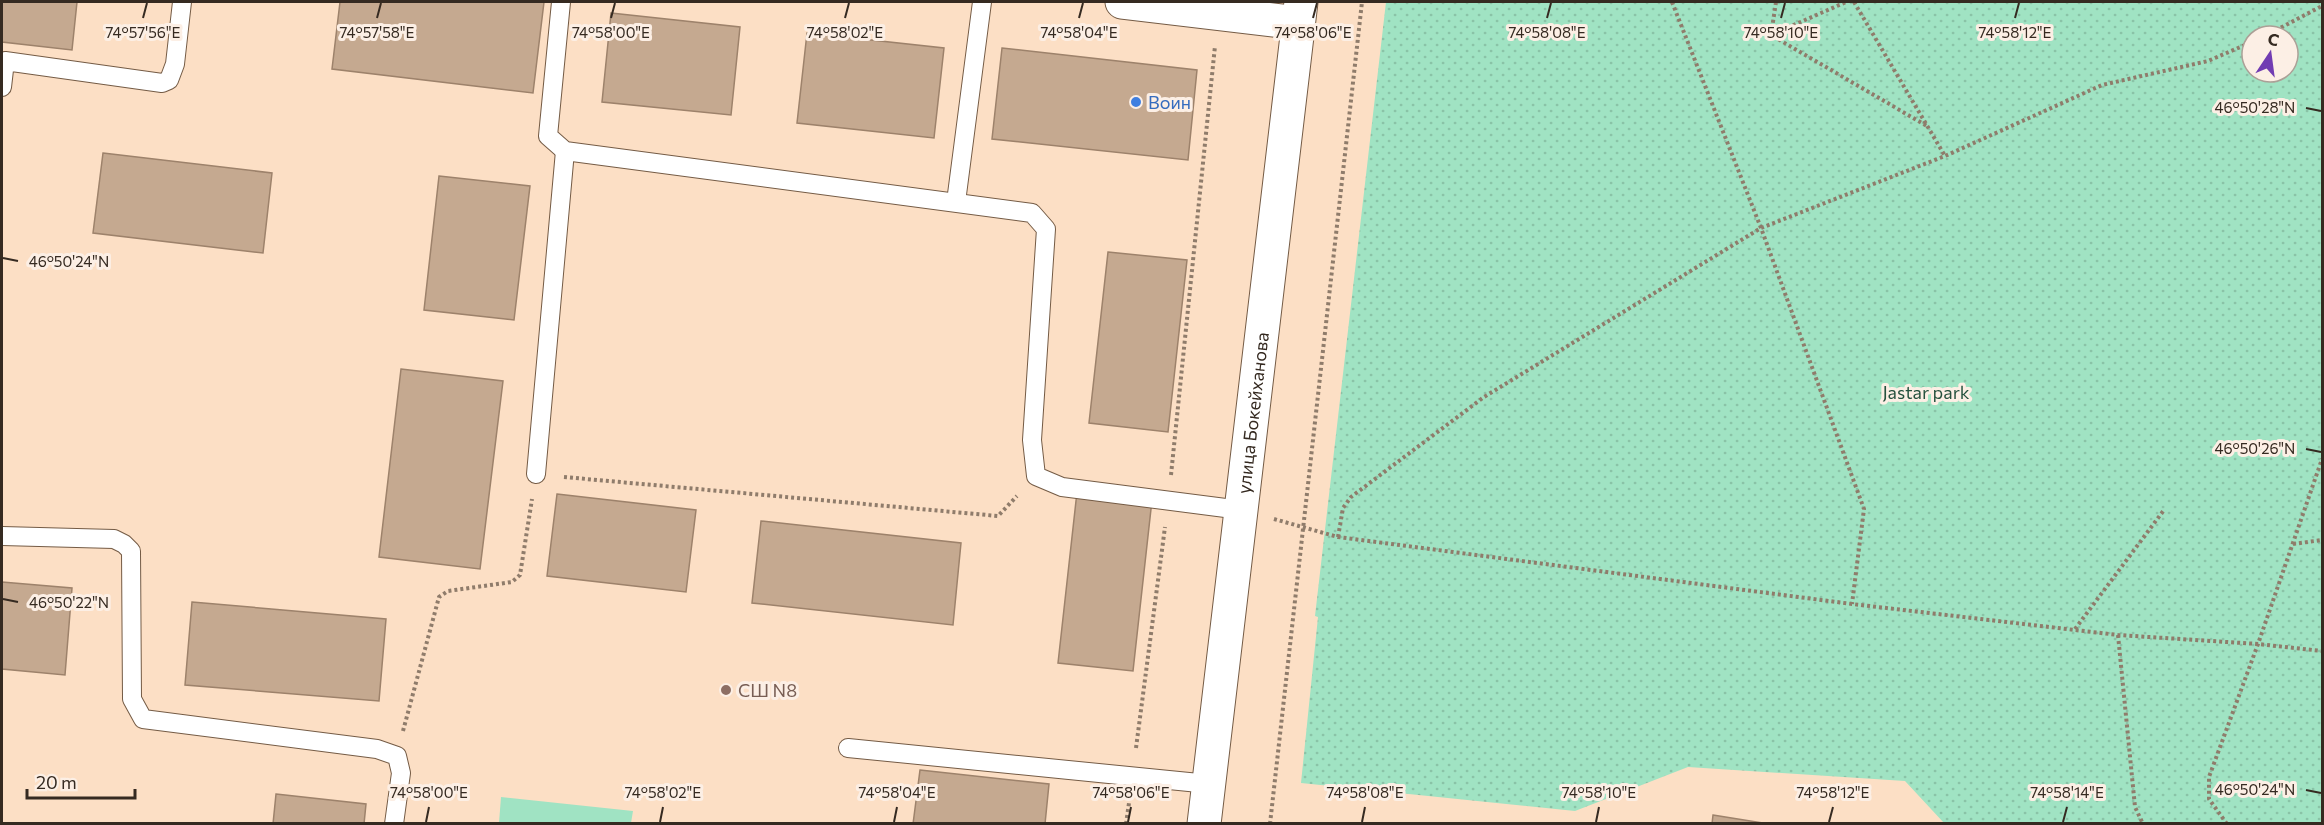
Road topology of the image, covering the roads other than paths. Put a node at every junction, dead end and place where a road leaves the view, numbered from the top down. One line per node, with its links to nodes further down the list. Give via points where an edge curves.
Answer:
1 (182, 2): 6 (lane, via 172,74 162,83)
2 (561, 2): 8 (lane, via 548,136)
3 (982, 2): 9 (lane)
4 (1122, 2): 5 (street, via 1219,13)
5 (1300, 12): 11 (street, улица Бокейханова)
6 (3, 60): 7 (lane)
7 (2, 87)
8 (565, 151): 9 (lane); 10 (lane)
9 (956, 202): 11 (lane, via 1032,213 1046,229 1032,440 1036,476 1062,487)
10 (536, 474)
11 (1241, 510): 14 (street, улица Бокейханова)
12 (2, 536): 15 (lane, via 114,539 124,544 131,551 132,699 143,719 377,749 397,756 401,773)
13 (848, 748): 14 (lane)
14 (1209, 784): 16 (street, улица Бокейханова)
15 (394, 824)
16 (1204, 824)

